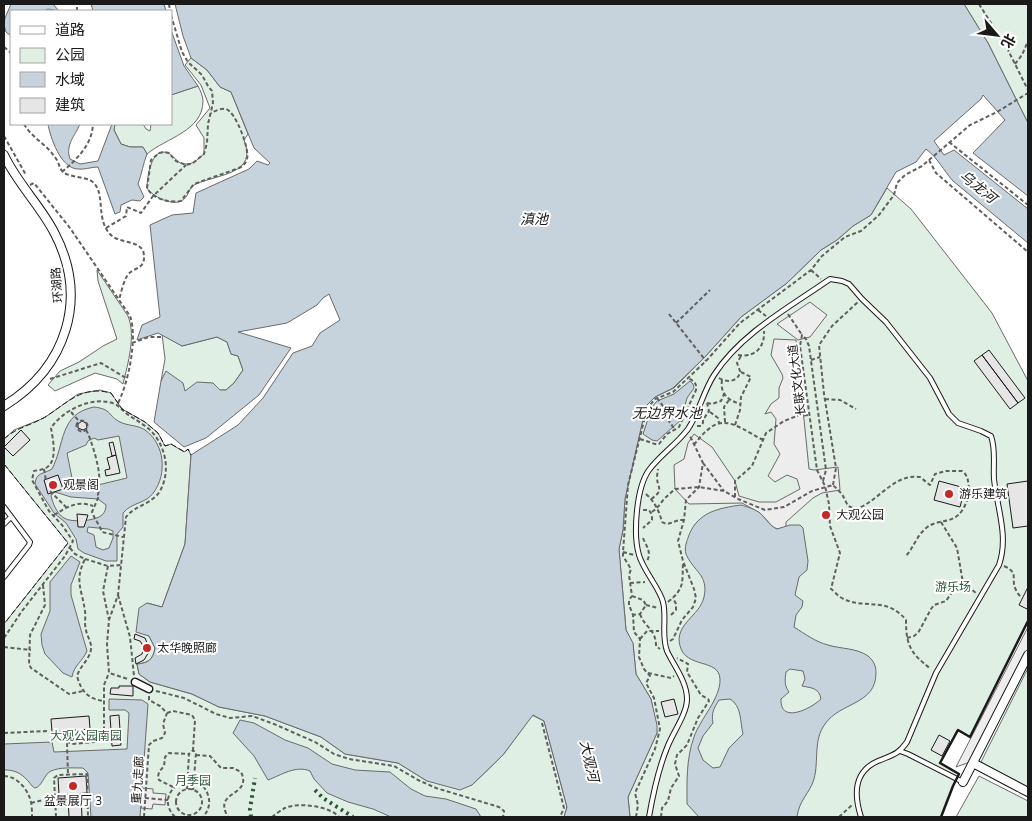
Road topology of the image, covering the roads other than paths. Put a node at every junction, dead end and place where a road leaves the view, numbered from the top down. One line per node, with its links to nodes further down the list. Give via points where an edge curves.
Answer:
1 (4, 155): 2 (street, 环湖路)
2 (7, 169): 3 (street, 环湖路, via 53,229 63,250 71,294 64,335 47,368 20,396)
3 (4, 406)
4 (4, 508): 5 (lane)
5 (11, 517): 6 (lane); 7 (lane, via 30,542)
6 (4, 524)
7 (4, 577)
8 (1028, 655): 12 (street)
9 (135, 682): 10 (street)
10 (149, 689)
11 (900, 751): 13 (lane); 15 (lane, via 907,742 936,673 1003,554 993,443 991,436 958,423 949,414 930,378 886,322 849,284 830,279 786,309 733,353 714,375 687,430 647,472 637,511 639,555 664,605 665,643 685,687 687,706 667,748); 16 (lane, via 865,769 856,787)
12 (973, 763): 13 (street); 14 (street)
13 (963, 782)
14 (1028, 792)
15 (648, 817)
16 (861, 817)

